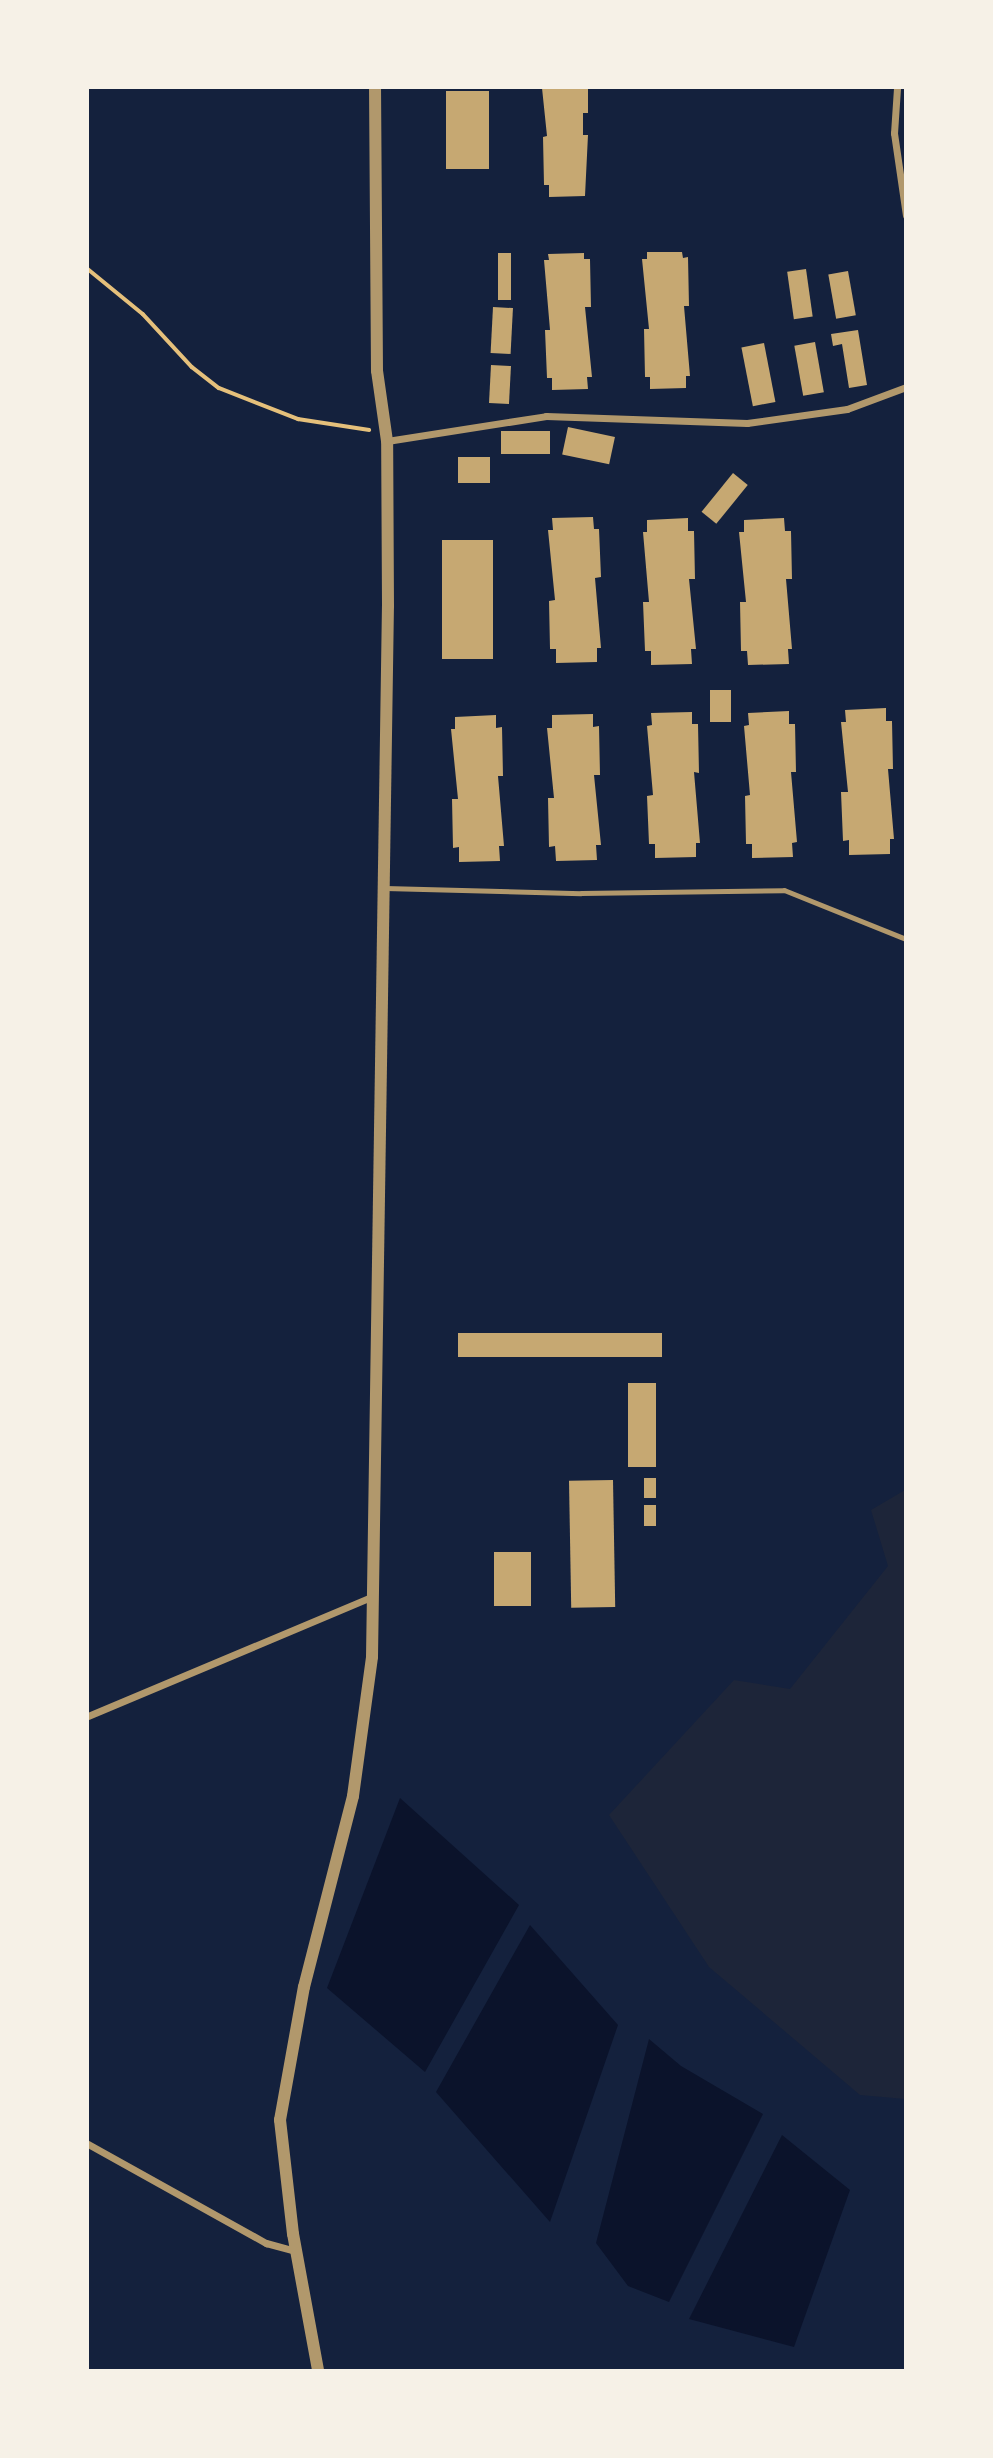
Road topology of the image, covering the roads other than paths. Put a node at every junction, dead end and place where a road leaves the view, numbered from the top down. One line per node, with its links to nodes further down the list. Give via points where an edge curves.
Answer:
1 (375, 88): 5 (street, via 377,371)
2 (897, 88): 3 (street, via 894,133)
3 (905, 215)
4 (905, 387): 5 (street, via 847,409 747,423 546,416)
5 (386, 435): 6 (street)
6 (384, 888): 7 (lane, via 581,893 784,890); 8 (street)
7 (905, 939)
8 (374, 1597): 9 (street); 11 (street, via 367,1716 357,1775 303,1986 282,2095 280,2144)
9 (88, 1716)
10 (88, 2144): 11 (street, via 266,2243)
11 (296, 2251): 12 (street)
12 (318, 2371)

